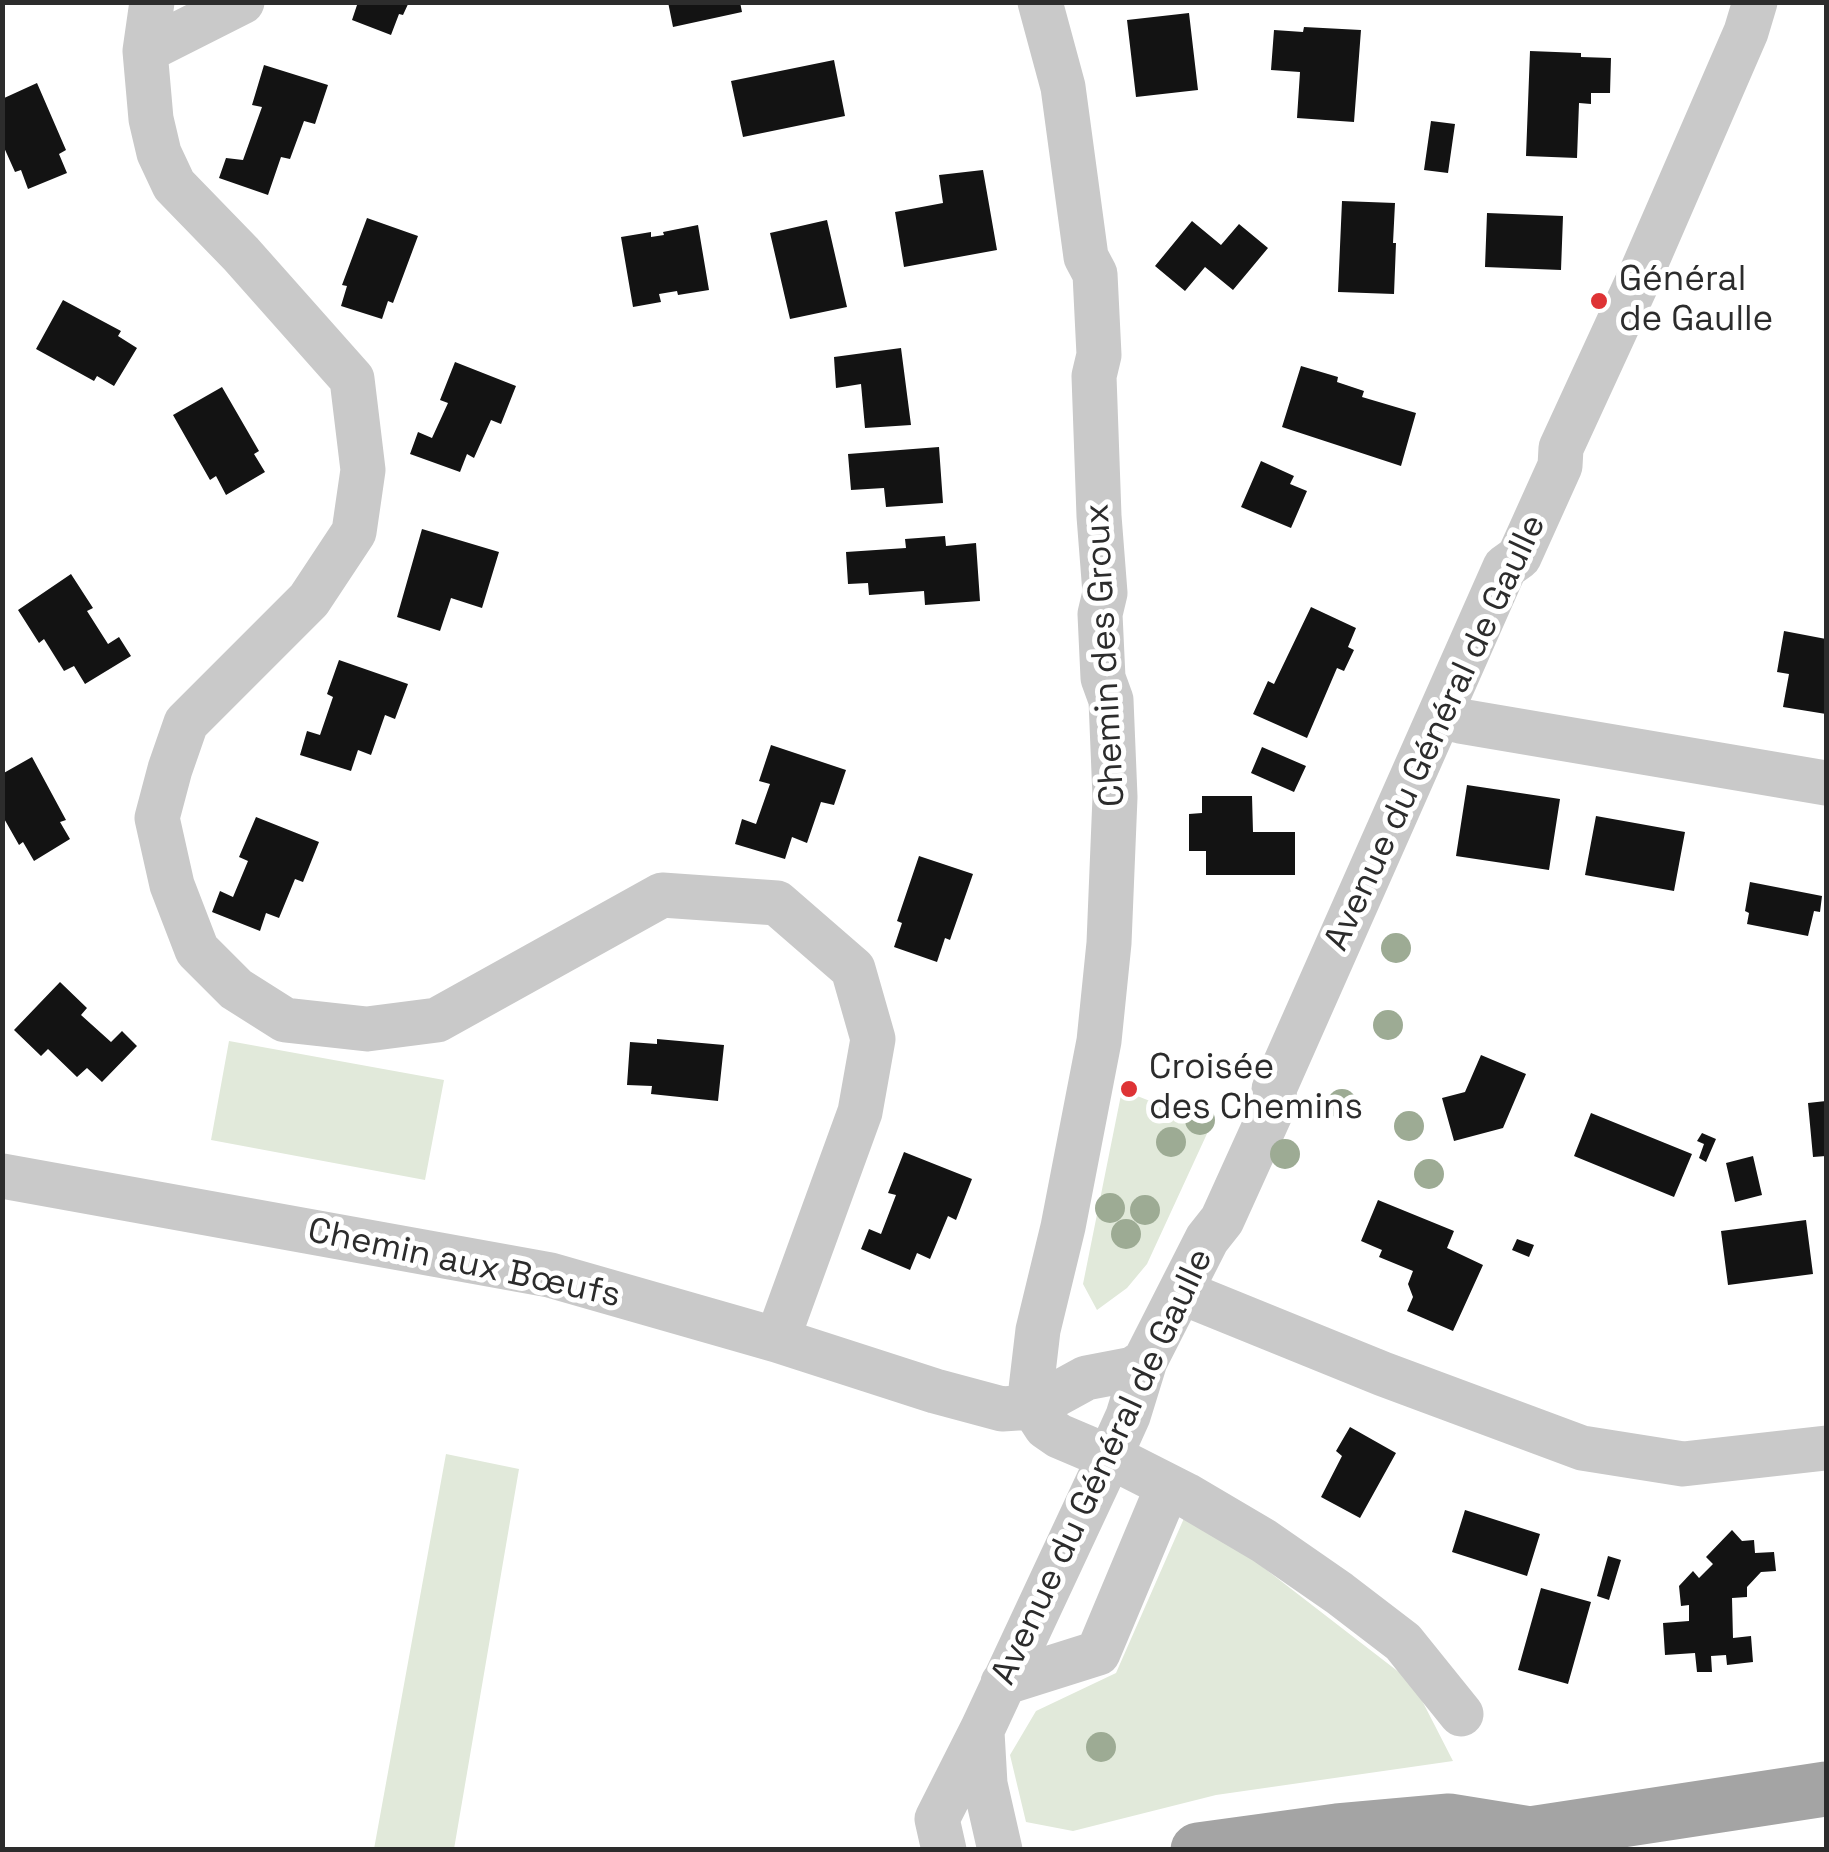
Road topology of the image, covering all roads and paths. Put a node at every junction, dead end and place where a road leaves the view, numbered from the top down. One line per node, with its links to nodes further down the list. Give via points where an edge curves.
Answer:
1 (152, 2): 5 (street)
2 (242, 2): 5 (street)
3 (1040, 2): 10 (street, Chemin des Groux, via 1062,87 1086,257 1095,274 1102,678 1110,700 1115,797 1099,1042)
4 (1755, 2): 6 (street, Avenue du Général de Gaulle, via 1561,448 1560,466 1519,558 1505,567)
5 (145, 51): 11 (street, via 150,119 174,185 352,379 363,470 354,532 309,600 186,724 170,769 157,818 197,950 236,989 285,1020 367,1030 437,1020 662,895 777,903 853,969 873,1038 860,1112)
6 (1440, 715): 7 (street); 9 (street, Avenue du Général de Gaulle, via 1274,1089 1275,1103)
7 (1826, 783)
8 (2, 1176): 11 (street, Chemin aux Bœufs, via 550,1274)
9 (1181, 1292): 12 (street, Avenue du Général de Gaulle); 16 (street, via 1582,1448 1683,1464)
10 (1045, 1309): 13 (street, via 1055,1343); 14 (street, Chemin des Groux)
11 (777, 1340): 14 (street, Chemin aux Bœufs, via 1002,1409)
12 (1146, 1361): 13 (street); 15 (street, Avenue du Général de Gaulle)
13 (1086, 1378): 14 (street); 15 (street)
14 (1033, 1408): 17 (street, via 1059,1436)
15 (1128, 1416): 17 (street, Avenue du Général de Gaulle)
16 (1826, 1448)
17 (1109, 1458): 18 (street); 19 (street, Avenue du Général de Gaulle)
18 (1168, 1486): 19 (street, via 1098,1653); 20 (street, via 1339,1592 1403,1642)
19 (1003, 1683): 21 (street, Avenue du Général de Gaulle)
20 (1461, 1714)
21 (982, 1730): 24 (street, Avenue du Général de Gaulle, via 937,1820); 25 (street, Avenue du Général de Gaulle, via 985,1784)
22 (1826, 1789): 23 (main road)
23 (1521, 1844): 26 (main road, via 1448,1821)
24 (944, 1850)
25 (1000, 1850)
26 (1198, 1850)

